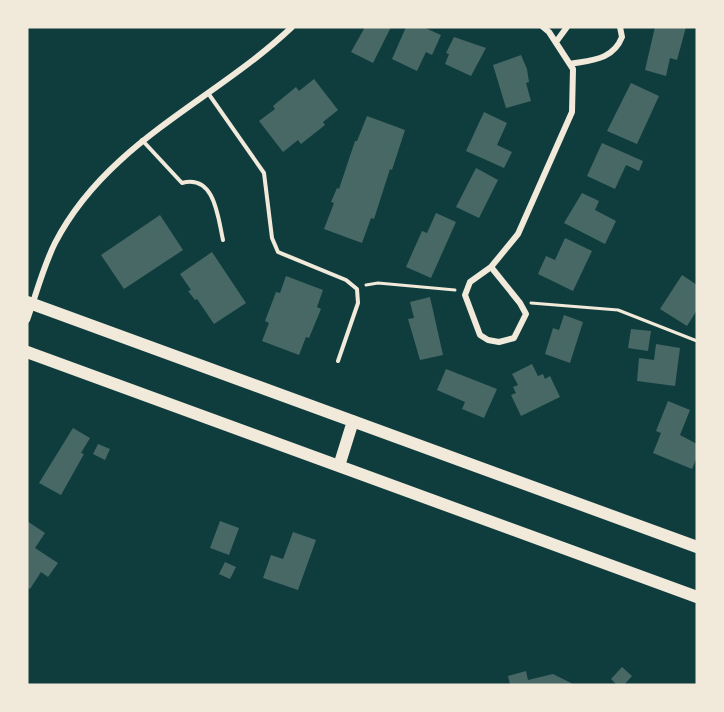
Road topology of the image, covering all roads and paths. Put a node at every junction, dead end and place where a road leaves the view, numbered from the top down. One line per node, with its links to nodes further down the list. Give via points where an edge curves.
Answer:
1 (292, 27): 7 (street, via 268,50)
2 (543, 27): 5 (street)
3 (567, 27): 5 (street)
4 (620, 27): 6 (street, via 622,37 606,57)
5 (556, 42): 6 (street)
6 (570, 64): 10 (street, via 572,112 518,234)
7 (207, 92): 8 (street); 18 (lane, via 264,173 272,238 278,252 346,280 357,289 358,303)
8 (142, 139): 9 (lane, via 182,183 199,184 212,195); 13 (street, via 93,188 55,243)
9 (223, 240)
10 (491, 267): 12 (street, via 475,277); 14 (street)
11 (378, 283): 12 (path)
12 (465, 291): 14 (street, via 480,334 488,340 514,338 526,314)
13 (30, 303): 15 (street); 19 (main road)
14 (520, 303): 16 (path, via 618,310)
15 (27, 320)
16 (697, 341)
17 (27, 352): 20 (main road)
18 (338, 361)
19 (353, 421): 20 (main road); 21 (main road)
20 (339, 466): 22 (main road)
21 (697, 547)
22 (697, 597)

